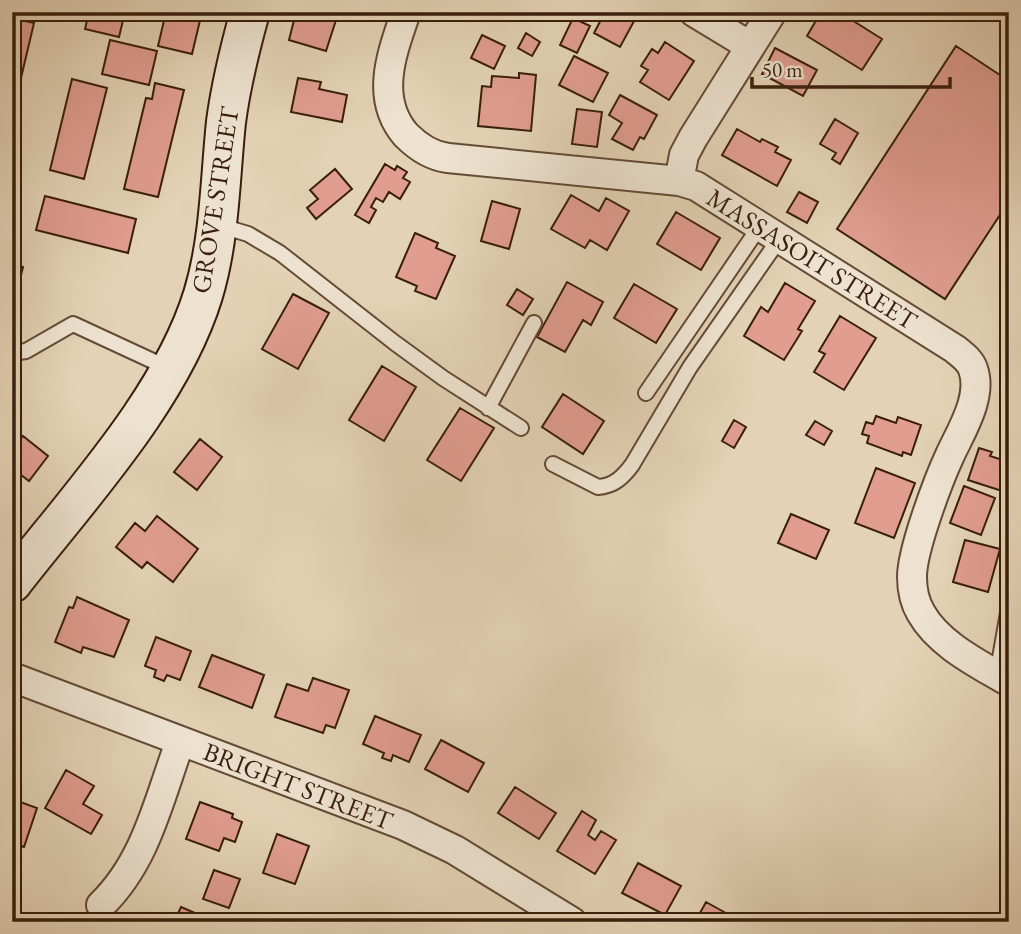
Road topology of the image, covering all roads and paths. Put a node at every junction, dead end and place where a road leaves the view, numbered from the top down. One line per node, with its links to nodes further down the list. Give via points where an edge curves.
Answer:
1 (250, 12): 7 (street, GROVE STREET, via 230,99)
2 (406, 12): 6 (street, MASSASOIT STREET, via 390,67 388,99 401,129 422,149 448,158)
3 (694, 12): 5 (street)
4 (772, 12): 5 (street)
5 (750, 46): 6 (street, via 684,155)
6 (679, 181): 8 (street, MASSASOIT STREET, via 702,189)
7 (216, 225): 11 (street, GROVE STREET, via 202,297); 13 (lane, via 240,230 280,253)
8 (770, 232): 12 (lane); 15 (lane, via 620,479 598,487); 19 (street, MASSASOIT STREET, via 955,349 972,365 975,380 970,410 941,477 912,579 927,622 954,648)
9 (534, 323): 13 (lane)
10 (12, 353): 11 (lane, via 26,351 73,324)
11 (169, 369): 16 (street, GROVE STREET, via 131,432)
12 (646, 393)
13 (488, 408): 14 (lane)
14 (520, 428)
15 (553, 464)
16 (12, 583)
17 (1009, 607): 19 (lane)
18 (12, 677): 20 (street, BRIGHT STREET)
19 (1003, 679)
20 (180, 742): 21 (street, via 137,859); 22 (street, BRIGHT STREET, via 437,841)
21 (101, 905)
22 (572, 922)

